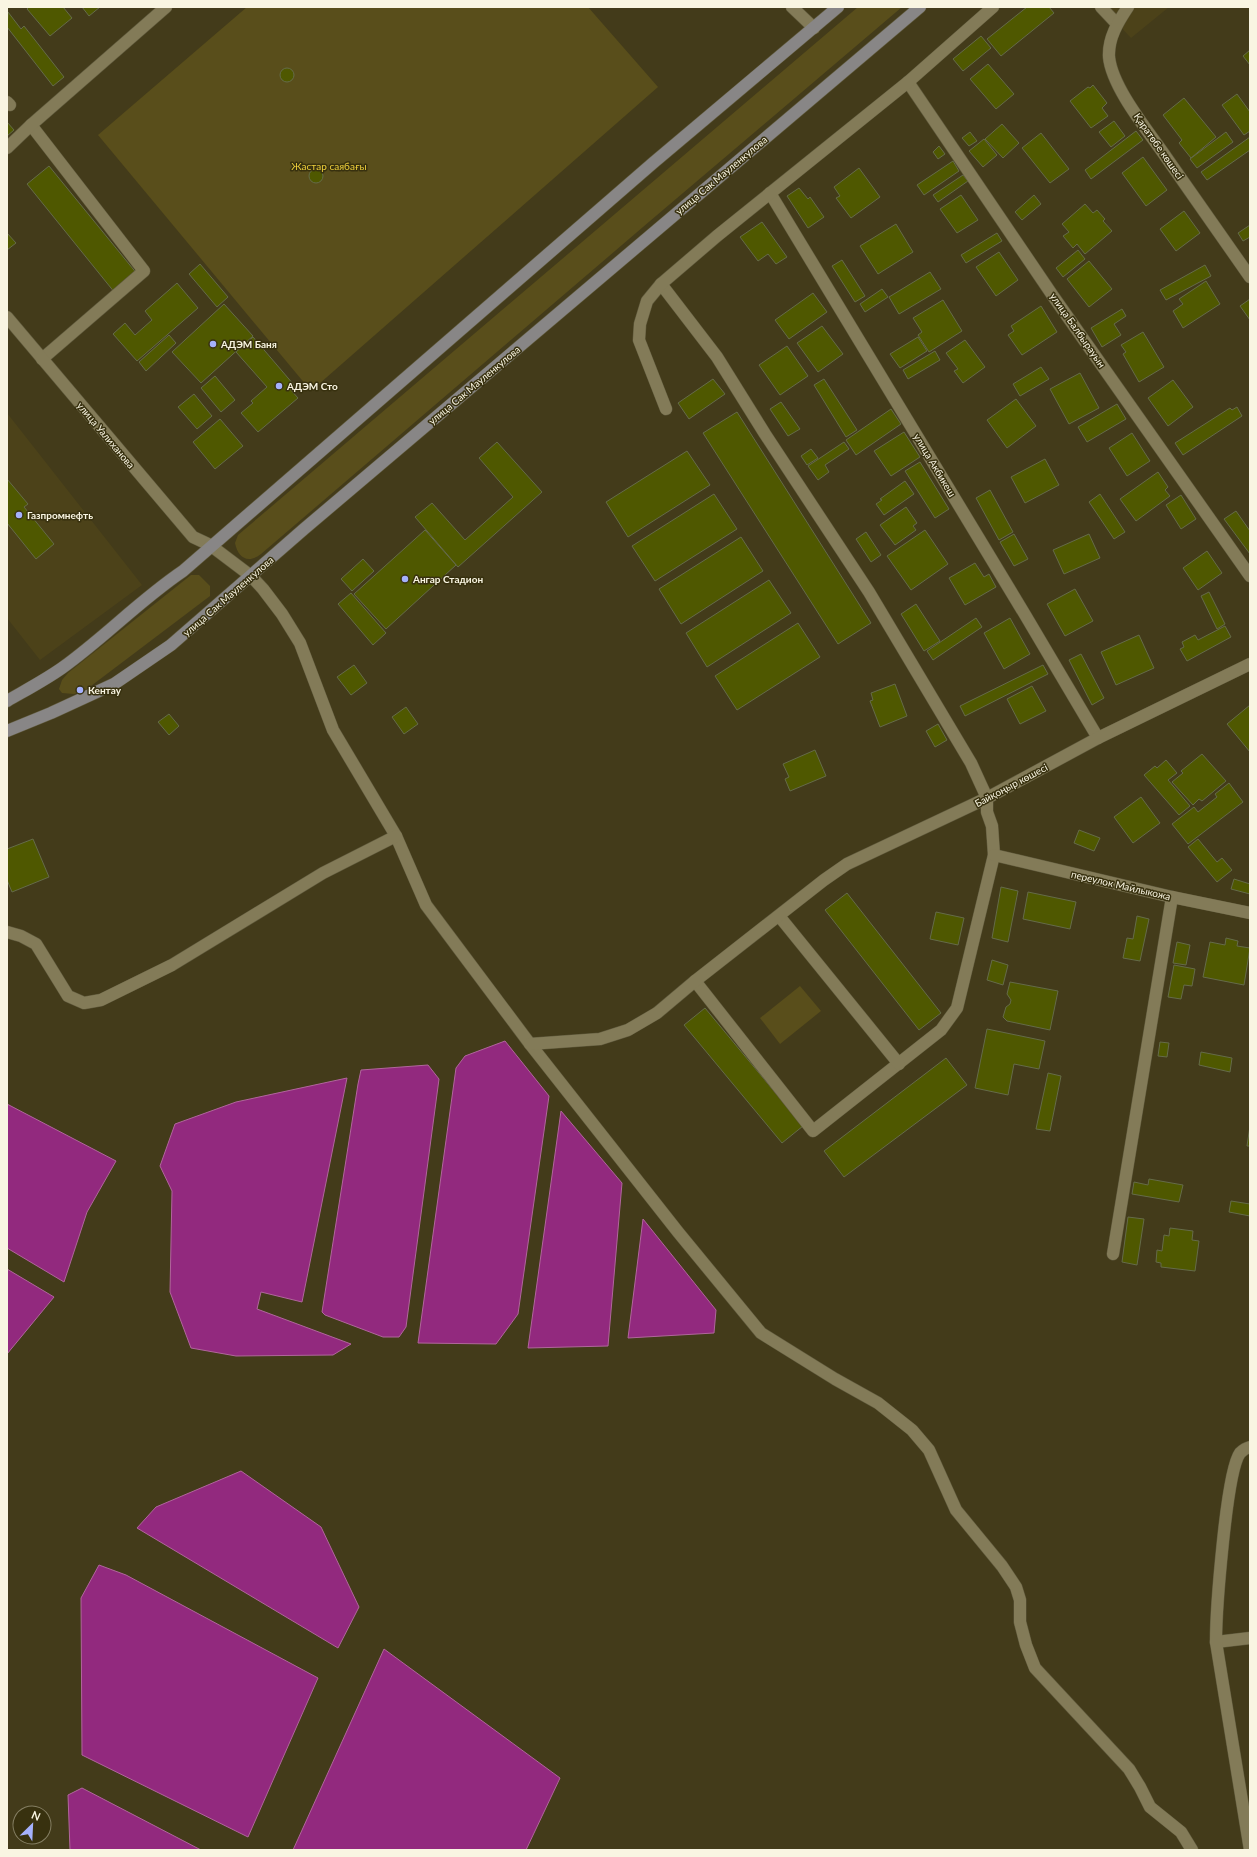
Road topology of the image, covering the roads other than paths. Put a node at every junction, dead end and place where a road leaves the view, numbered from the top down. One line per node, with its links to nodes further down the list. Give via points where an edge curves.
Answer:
1 (166, 7): 11 (street)
2 (792, 7): 9 (street)
3 (838, 7): 9 (main road)
4 (920, 7): 20 (main road, улица Сак Мауленкулова)
5 (993, 7): 10 (street)
6 (1101, 7): 8 (street)
7 (1128, 7): 8 (street, Қаратөбе көшесі)
8 (1117, 24): 14 (street, Қаратөбе көшесі, via 1111,39 1109,56 1112,71 1129,103)
9 (814, 28): 19 (main road, via 653,163)
10 (908, 82): 13 (street); 21 (street, улица Балбырауын, via 1053,296)
11 (31, 125): 12 (street); 17 (street, via 144,271)
12 (7, 148)
13 (770, 193): 15 (street); 25 (street, улица Акбикеш)
14 (1250, 277)
15 (661, 284): 18 (street, via 647,301 640,324 639,340); 26 (street, via 717,357 870,592 971,763)
16 (7, 317): 17 (street, улица Уалиханова)
17 (42, 358): 19 (street, улица Уалиханова, via 193,537)
18 (666, 409)
19 (210, 546): 20 (street, улица Уалиханова); 23 (main road, via 183,571 161,586 62,668)
20 (251, 576): 24 (main road, улица Сак Мауленкулова, via 171,645 114,684); 27 (street, улица Уалиханова, via 282,614 300,643 333,730)
21 (1250, 576)
22 (1250, 664): 25 (street, Байқоңыр көшесі)
23 (7, 701)
24 (7, 731)
25 (1098, 738): 26 (street, Байқоңыр көшесі)
26 (987, 798): 28 (street); 31 (street, Байқоңыр көшесі, via 847,864)
27 (396, 836): 32 (street, via 323,874 172,965 101,1000 84,1003 68,996 36,944); 34 (street, улица Уалиханова, via 426,905)
28 (994, 855): 29 (street, переулок Майлыкожа); 35 (street, via 956,1008 941,1030)
29 (1172, 898): 30 (street, переулок Майлыкожа); 36 (street)
30 (1250, 913)
31 (779, 916): 33 (street, Байқоңыр көшесі); 35 (street)
32 (7, 932)
33 (695, 981): 34 (street, Байқоңыр көшесі, via 657,1013 628,1030 600,1039); 35 (street, via 813,1131)
34 (530, 1044): 41 (street, улица Уалиханова, via 761,1333 835,1379 878,1402 912,1430 929,1450 956,1510 1016,1586 1020,1600 1020,1622 1035,1668 1129,1769 1150,1807 1181,1832)
35 (898, 1064)
36 (1113, 1254)
37 (1250, 1447): 39 (street, via 1239,1454 1234,1469 1222,1560)
38 (1250, 1638): 39 (street)
39 (1216, 1642): 40 (street)
40 (1248, 1836): 42 (street)
41 (1192, 1850)
42 (1250, 1850)

